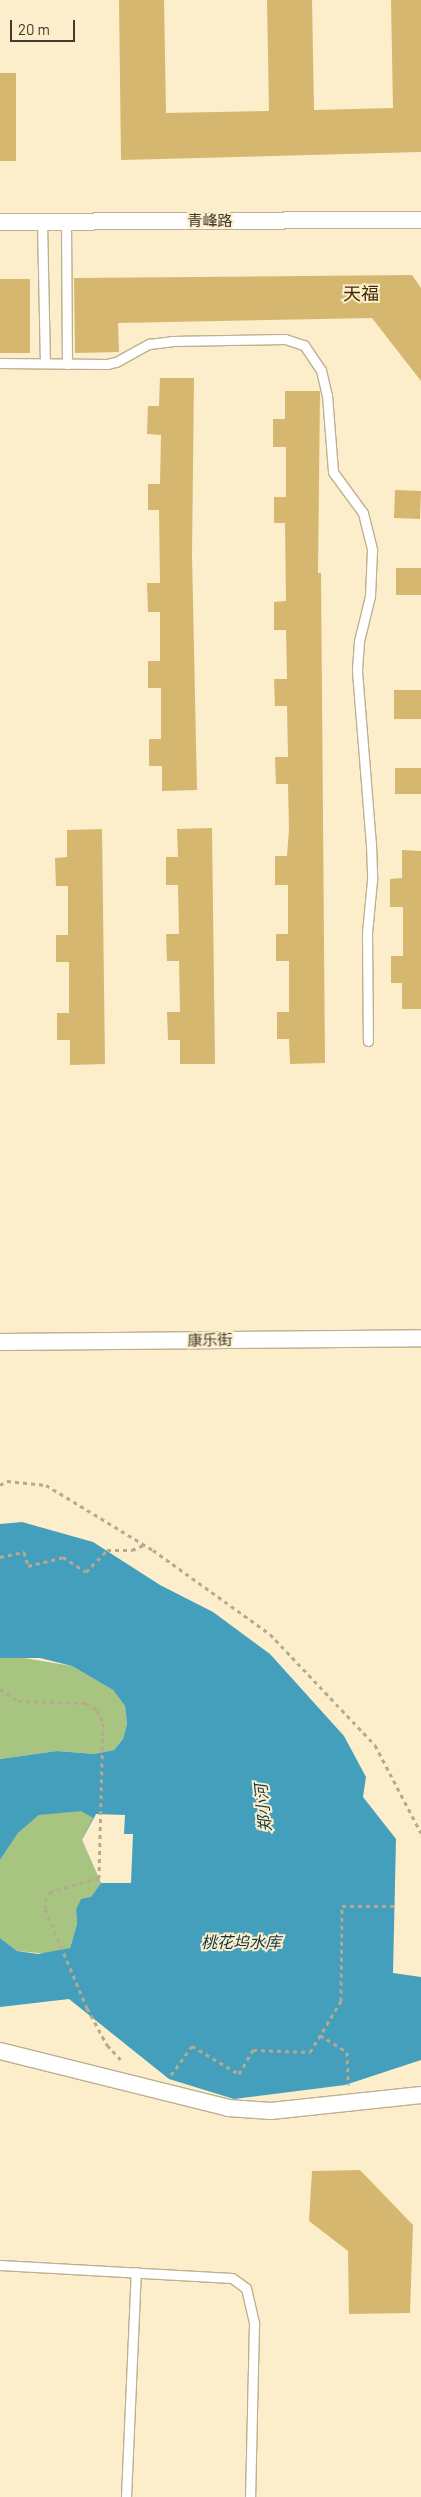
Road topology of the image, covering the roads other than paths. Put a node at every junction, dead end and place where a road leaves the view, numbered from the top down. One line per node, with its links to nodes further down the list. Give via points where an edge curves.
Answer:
1 (421, 220): 4 (street, 青峰路)
2 (0, 222): 3 (street, 青峰路)
3 (42, 222): 4 (street, 青峰路); 6 (lane)
4 (66, 222): 7 (lane)
5 (0, 363): 6 (lane)
6 (45, 363): 7 (lane)
7 (67, 364): 8 (lane, via 116,362 149,344 172,340 285,340 304,345 321,370 327,395 333,472 363,513 372,550 370,596 359,641 357,671 371,844 372,880 367,933)
8 (368, 1041)
9 (421, 1338): 10 (street, 康乐街)
10 (0, 1342)
11 (0, 2051): 12 (street, via 228,2108 271,2111)
12 (421, 2095)
13 (0, 2265): 14 (lane)
14 (136, 2272): 15 (lane); 16 (lane, via 232,2278 246,2288 254,2324)
15 (126, 2497)
16 (250, 2497)

